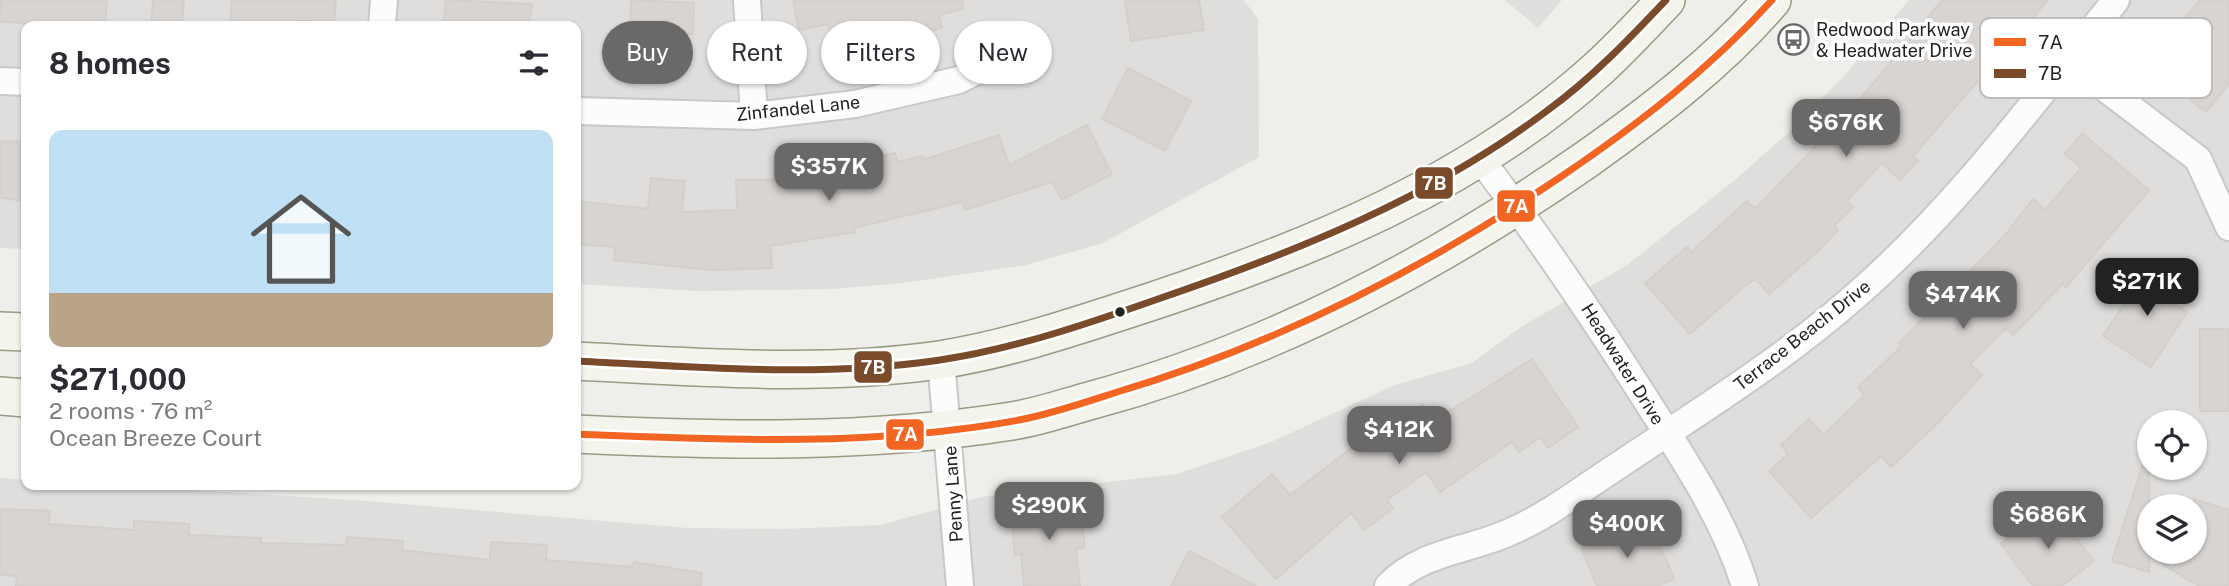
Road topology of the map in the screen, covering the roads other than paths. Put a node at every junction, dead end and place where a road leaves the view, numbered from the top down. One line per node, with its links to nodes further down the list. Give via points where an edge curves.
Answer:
1 (384, 0): 7 (street)
2 (747, 0): 14 (street)
3 (1666, 0): 15 (main road, via 1598,69)
4 (1772, 0): 16 (main road, via 1745,32 1651,114)
5 (2116, 0): 6 (street, Terrace Beach Drive)
6 (2102, 18)
7 (382, 21)
8 (0, 81): 10 (street)
9 (954, 81): 14 (street, Zinfandel Lane, via 855,104)
10 (21, 82)
11 (2037, 98): 25 (street, Terrace Beach Drive, via 1949,204 1854,298 1764,370)
12 (2118, 98): 17 (street, via 2198,159)
13 (581, 111): 14 (street, Zinfandel Lane)
14 (754, 116)
15 (1478, 156): 16 (street, Headwater Drive); 20 (main road, via 1377,216 1238,273 1068,329)
16 (1517, 208): 24 (main road, via 1400,276 1254,345 1146,386 1015,421); 25 (street, Headwater Drive)
17 (2229, 228)
18 (0, 331): 19 (main road)
19 (21, 332)
20 (941, 360): 21 (main road, via 850,368); 24 (street, Penny Lane)
21 (581, 361)
22 (0, 396): 23 (main road)
23 (21, 398)
24 (948, 428): 26 (main road, via 822,440); 27 (street, Penny Lane)
25 (1667, 433): 28 (street, Terrace Beach Drive, via 1522,526 1424,559); 29 (street, Headwater Drive, via 1733,547)
26 (581, 434)
27 (960, 586)
28 (1388, 586)
29 (1745, 586)

